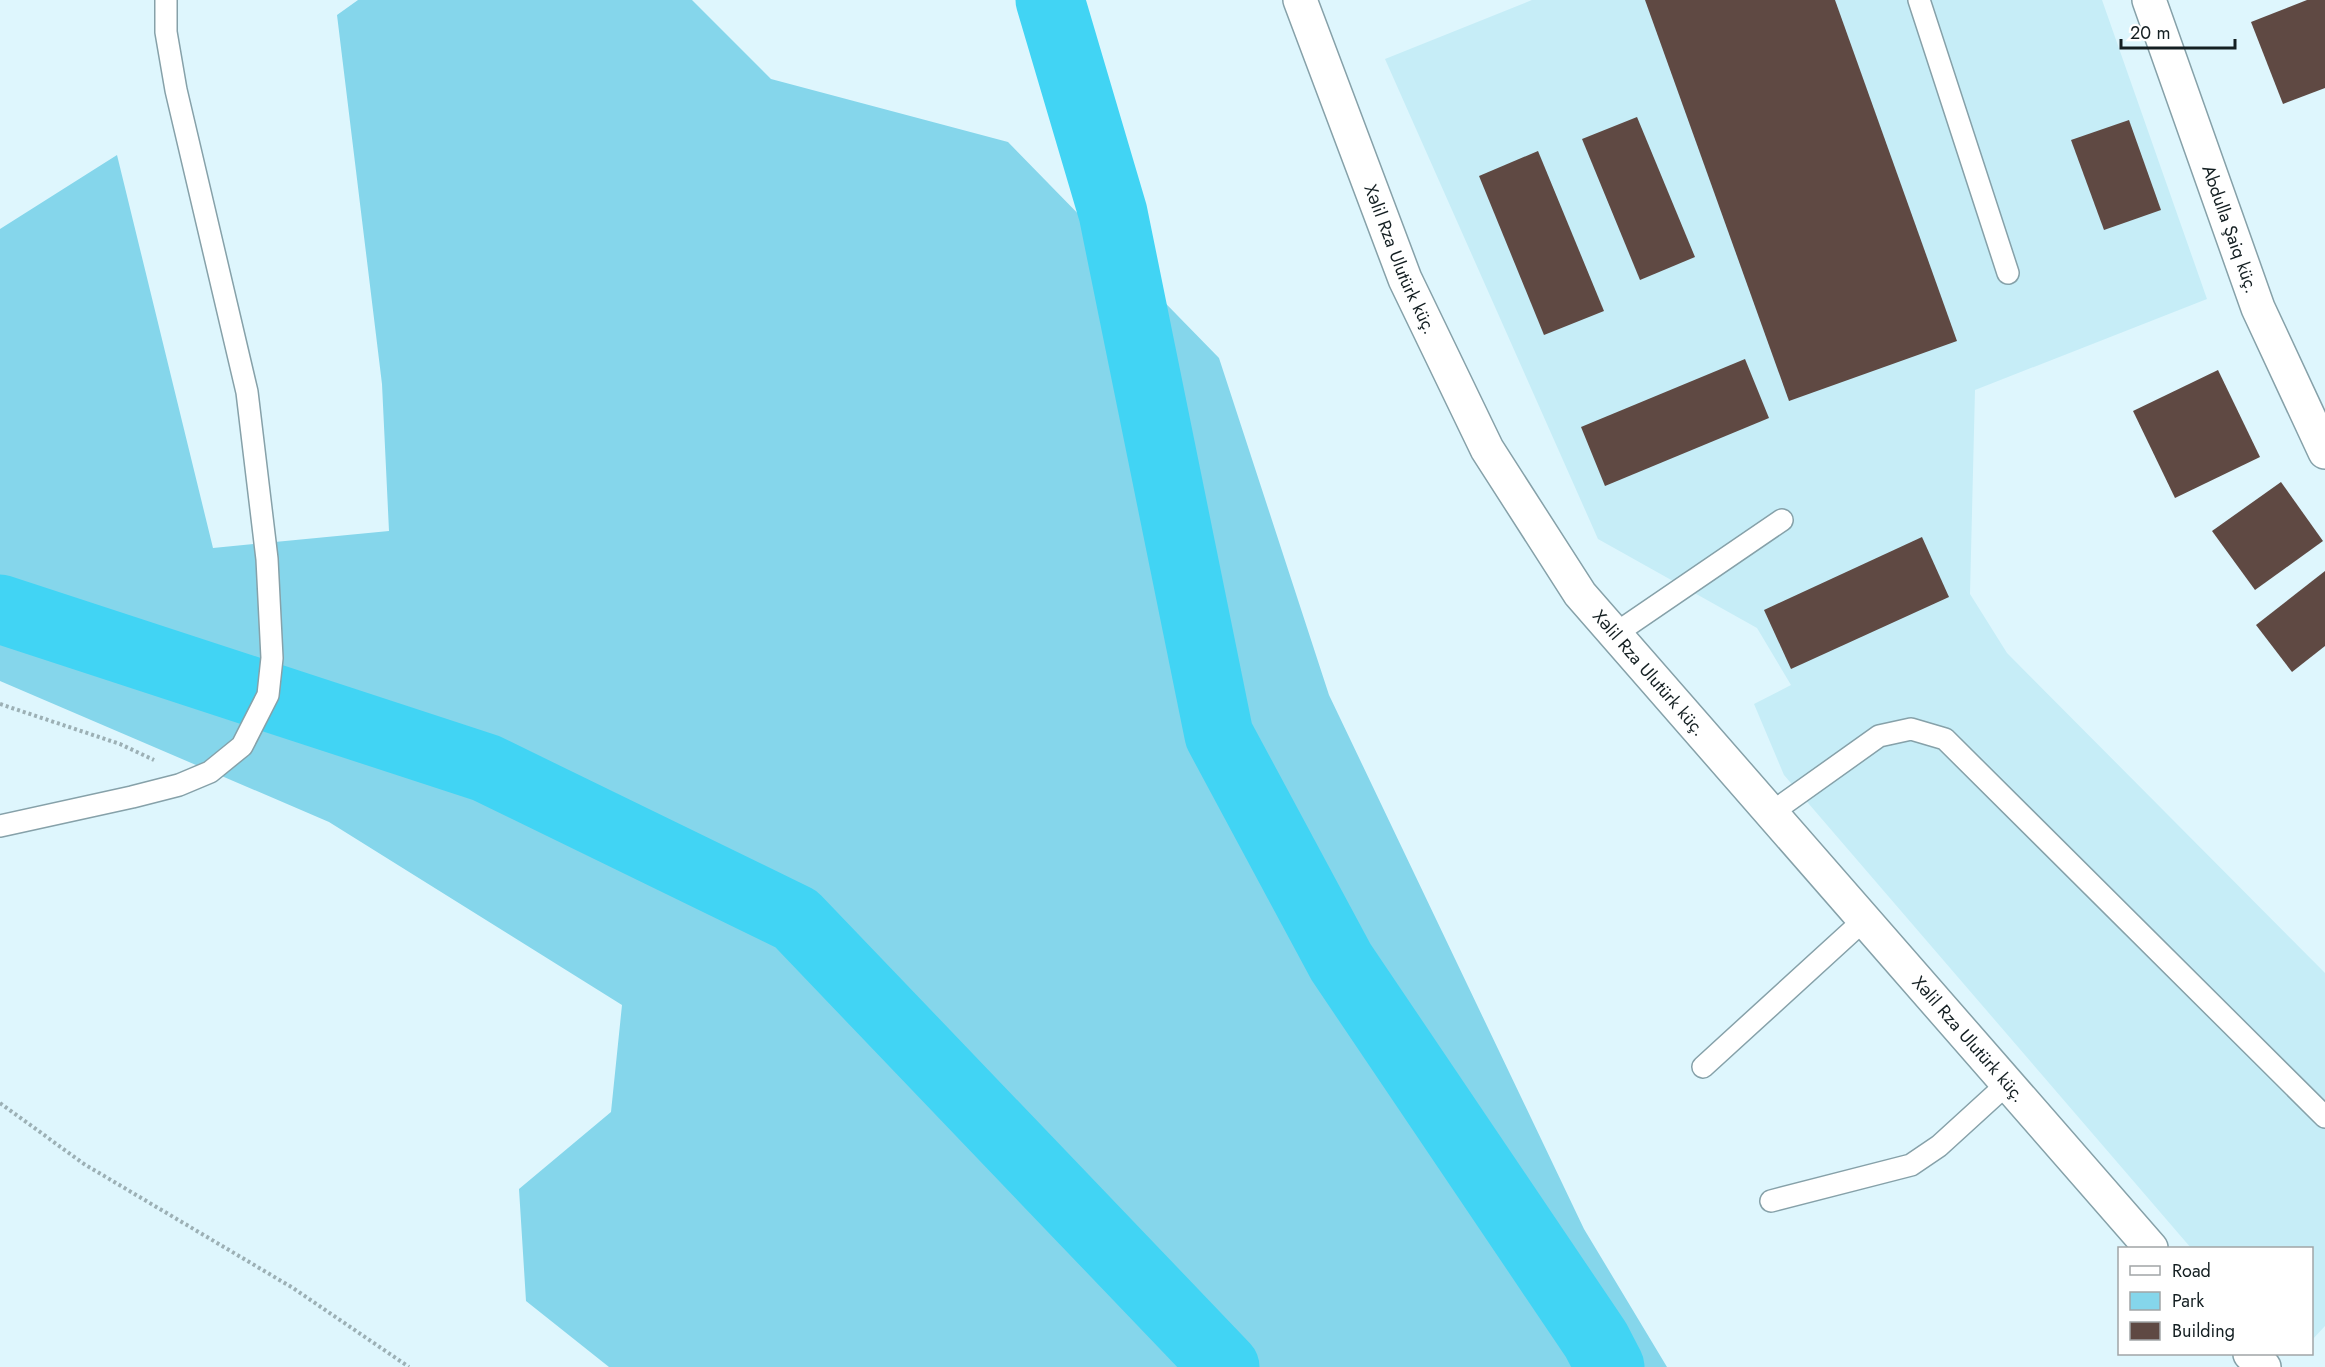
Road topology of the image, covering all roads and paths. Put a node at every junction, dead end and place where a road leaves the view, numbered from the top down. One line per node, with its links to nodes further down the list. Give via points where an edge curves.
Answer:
1 (166, 0): 10 (lane, via 166,32 176,90 247,392 267,560 272,658 268,695 242,746 210,772)
2 (1300, 0): 8 (street, Xəlil Rza Ulutürk küç., via 1405,279 1487,449 1580,594)
3 (1919, 0): 5 (lane)
4 (2149, 0): 6 (street, Abdulla Şaiq küç., via 2258,308)
5 (2008, 273)
6 (2325, 452)
7 (1782, 520): 8 (lane)
8 (1615, 634): 11 (street, Xəlil Rza Ulutürk küç.)
9 (0, 704): 10 (path, via 120,744 155,761)
10 (179, 784): 12 (lane)
11 (1771, 813): 13 (street, Xəlil Rza Ulutürk küç.); 17 (lane, via 1879,736 1911,729 1945,739)
12 (0, 826)
13 (1864, 920): 14 (lane); 15 (street, Xəlil Rza Ulutürk küç.)
14 (1703, 1067)
15 (2007, 1084): 18 (lane, via 1939,1146 1911,1165); 19 (street, Xəlil Rza Ulutürk küç.)
16 (0, 1103): 21 (path, via 84,1164 293,1288)
17 (2325, 1117)
18 (1771, 1201)
19 (2150, 1247)
20 (2252, 1355): 22 (street)
21 (409, 1367)
22 (2264, 1367)

